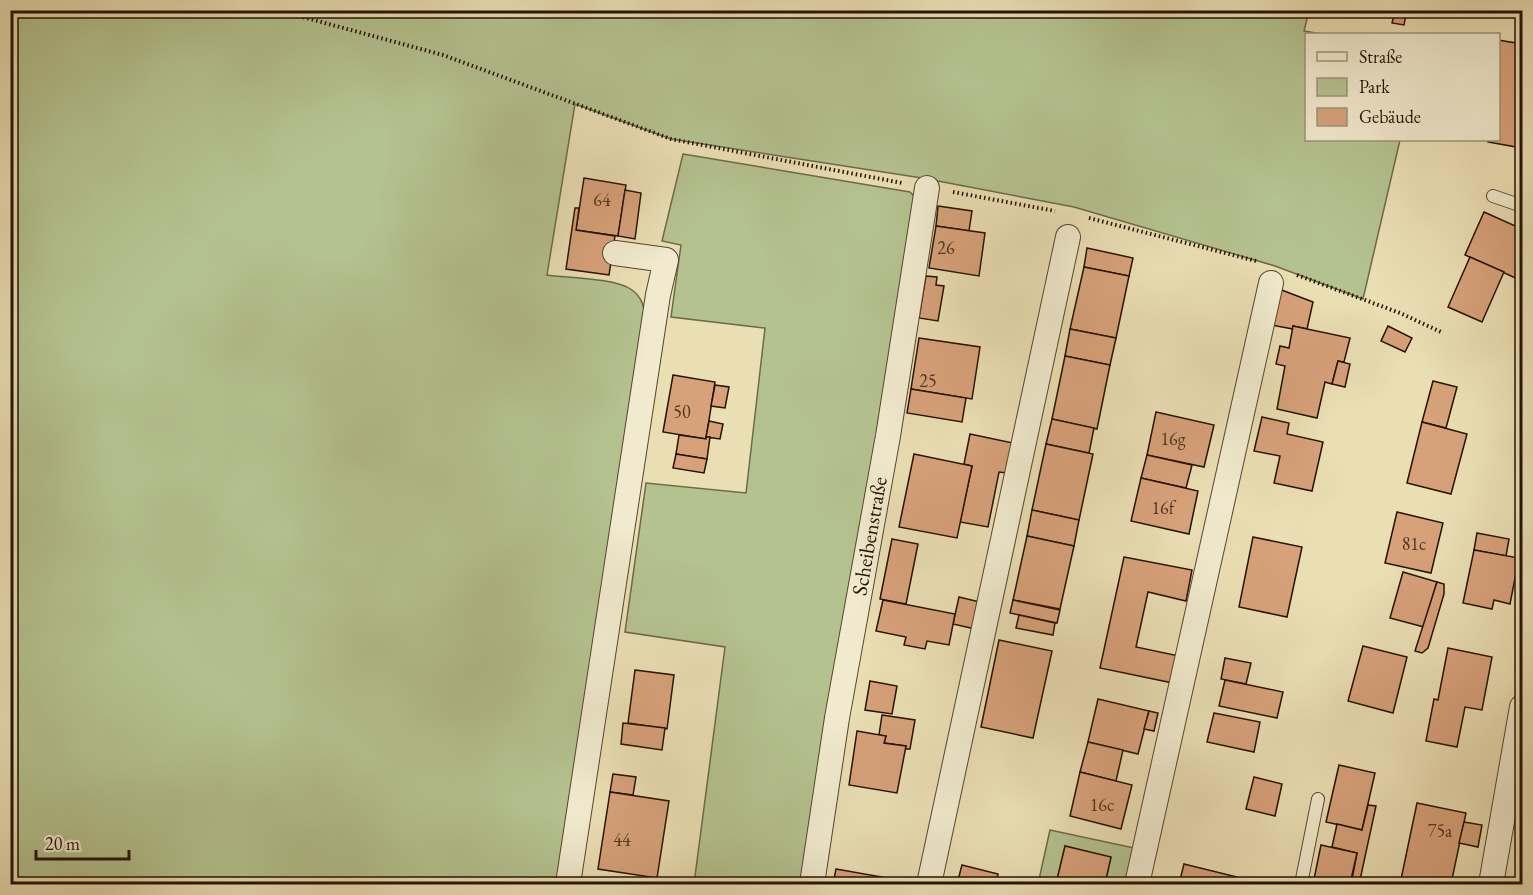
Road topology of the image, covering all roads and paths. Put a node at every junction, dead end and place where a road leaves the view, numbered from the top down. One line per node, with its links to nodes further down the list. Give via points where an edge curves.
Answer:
1 (277, 10): 2 (path, via 443,55 671,139)
2 (927, 188): 5 (path); 16 (street, Scheibenstraße)
3 (1493, 196): 4 (lane)
4 (1522, 206)
5 (1060, 212)
6 (1082, 217): 9 (path)
7 (1068, 237): 17 (street)
8 (615, 253): 15 (street, via 666,260)
9 (1274, 272): 10 (path, via 1400,313); 18 (street)
10 (1441, 332)
11 (1522, 707): 12 (street)
12 (1519, 745): 14 (street)
13 (1318, 799): 19 (lane)
14 (1496, 883)
15 (568, 885)
16 (812, 885)
17 (929, 885)
18 (1137, 885)
19 (1300, 885)

